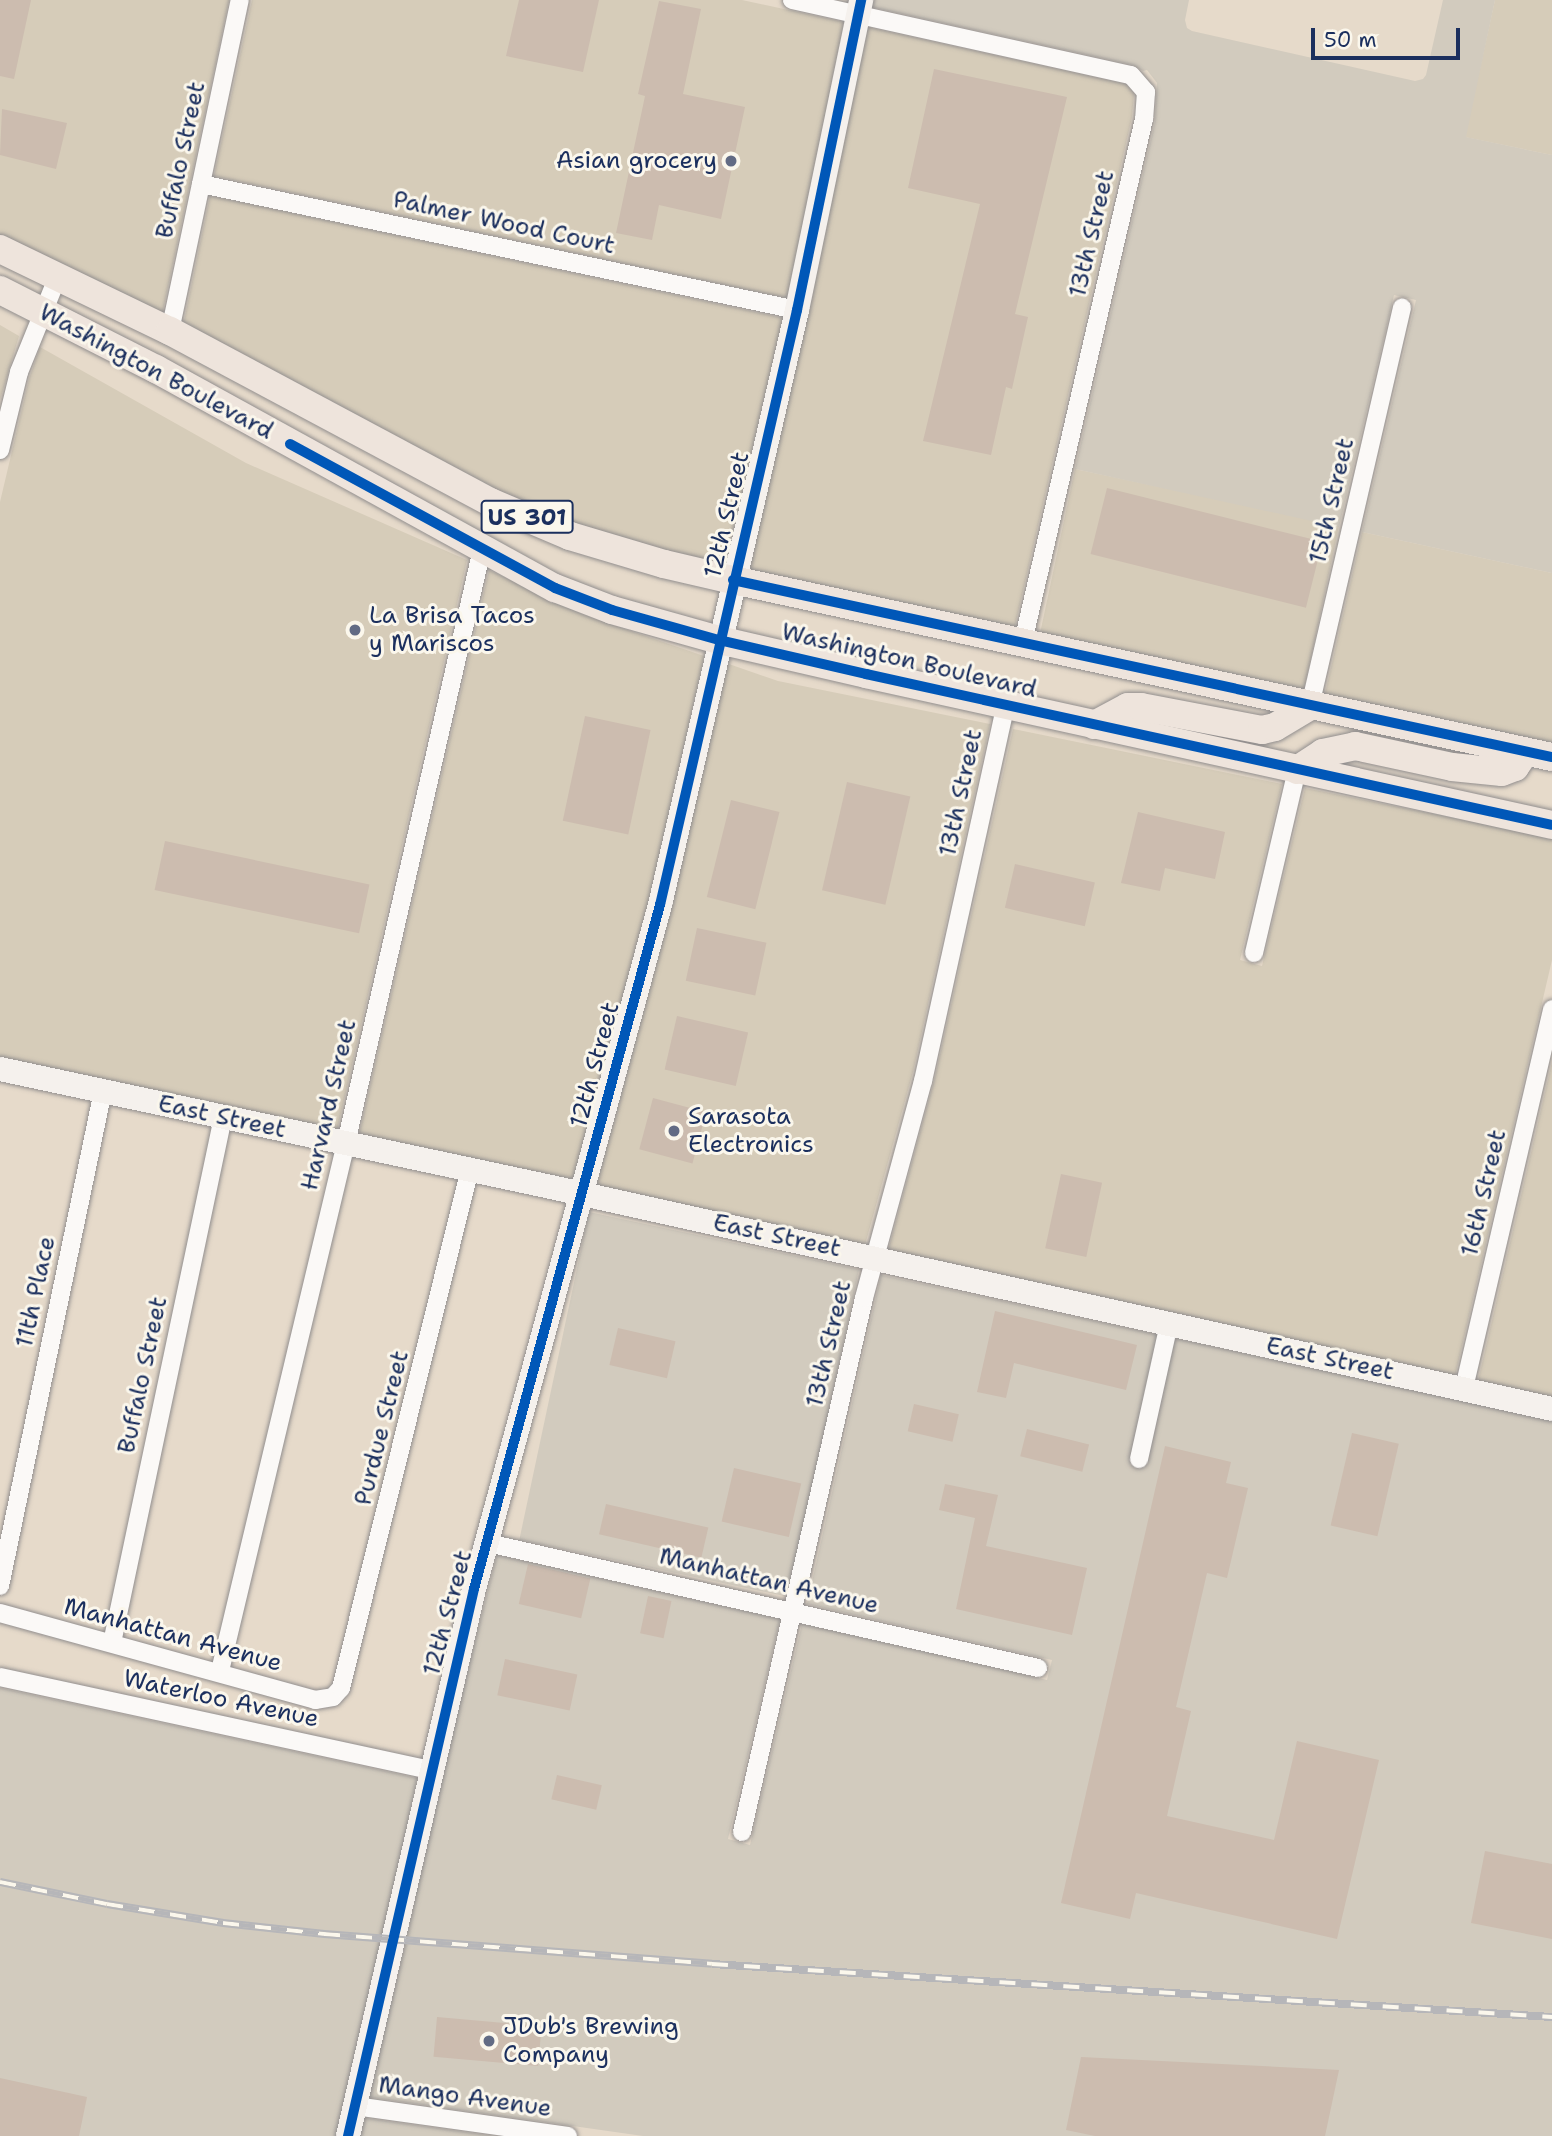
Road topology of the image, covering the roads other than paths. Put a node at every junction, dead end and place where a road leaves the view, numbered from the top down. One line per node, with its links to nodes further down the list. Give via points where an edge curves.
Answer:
1 (240, 0): 4 (street, Buffalo Street)
2 (792, 0): 3 (street)
3 (859, 7): 10 (street, 12th Street); 16 (street, 13th Street, via 1131,75 1146,92 1144,119)
4 (201, 184): 10 (street, Palmer Wood Court); 11 (street, Buffalo Street)
5 (0, 249): 6 (main road, Washington Boulevard / US 301)
6 (58, 276): 9 (street); 11 (main road, Washington Boulevard / US 301)
7 (0, 290): 9 (main road, Washington Boulevard / US 301)
8 (1402, 307): 18 (street, 15th Street)
9 (42, 310): 12 (street, via 18,376); 13 (main road, Washington Boulevard / US 301)
10 (797, 310): 14 (street, 12th Street)
11 (170, 331): 14 (main road, Washington Boulevard / US 301, via 490,502 570,536)
12 (0, 450)
13 (482, 549): 15 (main road, Washington Boulevard / US 301, via 555,588 612,610); 28 (street, Harvard Street)
14 (733, 580): 15 (street, 12th Street); 16 (main road, Washington Boulevard / US 301)
15 (719, 640): 17 (main road, Washington Boulevard / US 301); 30 (street, 12th Street, via 660,905)
16 (1023, 642): 18 (main road, Washington Boulevard / US 301)
17 (1006, 704): 19 (main road, Washington Boulevard / US 301); 31 (street, 13th Street, via 924,1075)
18 (1310, 706): 19 (main road, via 1262,730 1141,707 1117,711); 20 (main road, Washington Boulevard / US 301)
19 (1094, 725): 21 (main road, Washington Boulevard / US 301)
20 (1539, 755): 21 (main road, via 1502,772 1452,767 1355,746 1323,753)
21 (1297, 769): 22 (main road, Washington Boulevard / US 301); 23 (street)
22 (1552, 825)
23 (1254, 953)
24 (1552, 1009): 33 (street, 16th Street)
25 (0, 1069): 26 (street, East Street)
26 (103, 1091): 27 (street, East Street); 37 (street, 11th Place)
27 (223, 1116): 28 (street, East Street); 40 (street, Buffalo Street)
28 (346, 1143): 29 (street, East Street); 42 (street, Harvard Street)
29 (470, 1169): 30 (street, East Street); 44 (street, Purdue Street, via 341,1688)
30 (582, 1194): 31 (street, East Street); 36 (street, 12th Street)
31 (874, 1258): 32 (street, East Street); 38 (street, 13th Street)
32 (1169, 1324): 33 (street, East Street); 35 (street)
33 (1465, 1388): 34 (street, East Street)
34 (1552, 1409)
35 (1139, 1459)
36 (488, 1543): 38 (street, Manhattan Avenue); 45 (street, 12th Street)
37 (0, 1586)
38 (793, 1612): 41 (street, Manhattan Avenue); 46 (street, 13th Street)
39 (0, 1613): 40 (street, Manhattan Avenue)
40 (112, 1643): 42 (street, Manhattan Avenue)
41 (1038, 1668)
42 (220, 1671): 44 (street, Manhattan Avenue, via 315,1700)
43 (0, 1678): 45 (street, Waterloo Avenue)
44 (333, 1697)
45 (431, 1770): 47 (street, 12th Street)
46 (742, 1832)
47 (355, 2106): 48 (street, 12th Street); 49 (street, Mango Avenue)
48 (348, 2136)
49 (568, 2136)

